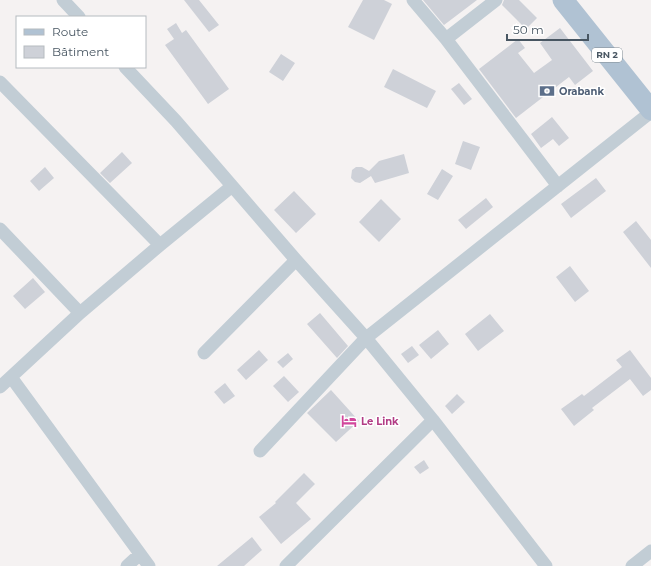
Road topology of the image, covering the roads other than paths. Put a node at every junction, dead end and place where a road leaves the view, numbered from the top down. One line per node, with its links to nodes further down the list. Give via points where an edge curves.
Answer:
1 (63, 0): 6 (street)
2 (413, 0): 7 (street)
3 (496, 0): 7 (street)
4 (563, 0): 11 (main road, RN 2)
5 (582, 0): 10 (main road, RN 2)
6 (78, 16)
7 (446, 39): 13 (street)
8 (126, 68): 12 (street, via 176,121)
9 (2, 87): 15 (street)
10 (651, 87)
11 (651, 111): 13 (street)
12 (231, 186): 15 (street); 16 (street)
13 (558, 186): 18 (street)
14 (1, 233): 17 (street)
15 (160, 245): 17 (street)
16 (296, 260): 18 (street); 19 (street)
17 (80, 313): 20 (street)
18 (366, 338): 22 (street); 23 (street)
19 (204, 353)
20 (11, 377): 21 (street); 25 (street)
21 (0, 387)
22 (433, 420): 28 (street); 29 (street)
23 (260, 451)
24 (651, 551): 30 (street)
25 (139, 554): 26 (street); 27 (street)
26 (127, 566)
27 (149, 566)
28 (286, 566)
29 (546, 566)
30 (632, 566)

